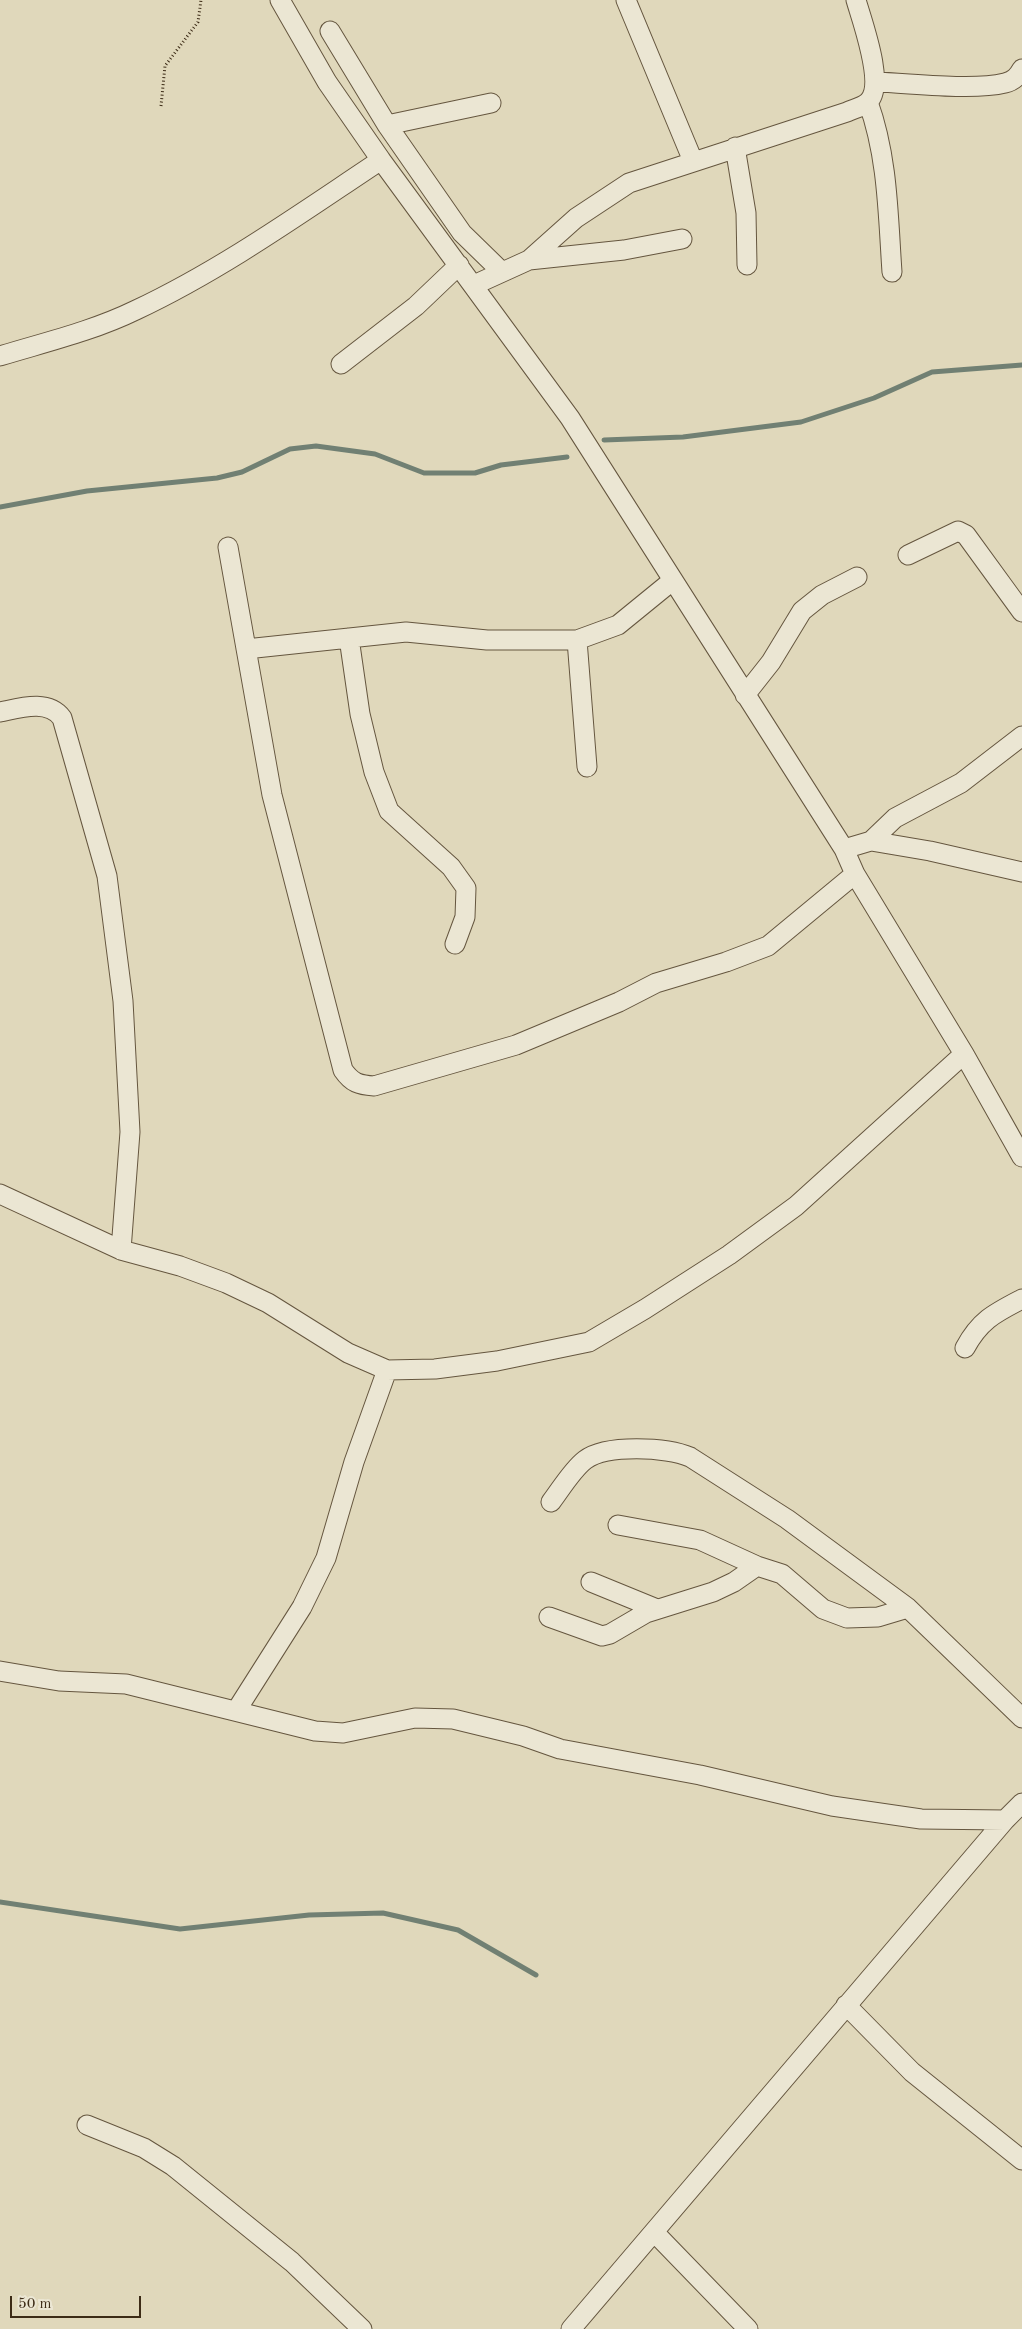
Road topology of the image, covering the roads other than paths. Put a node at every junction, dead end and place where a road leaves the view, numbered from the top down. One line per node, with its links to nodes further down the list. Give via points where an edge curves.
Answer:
1 (280, 0): 11 (street, via 327,82)
2 (626, 0): 12 (street)
3 (856, 0): 6 (street)
4 (330, 31): 9 (street)
5 (1022, 69): 6 (street, via 1018,77 1007,83 988,85)
6 (875, 82): 7 (street, via 875,92)
7 (868, 102): 10 (street, via 847,112); 18 (street, via 878,131 885,177)
8 (491, 104): 9 (street)
9 (390, 129): 11 (street); 17 (street, via 462,233)
10 (735, 147): 12 (street); 16 (street, via 746,213)
11 (377, 153): 15 (street); 20 (street, via 237,256 143,307 70,336)
12 (693, 161): 14 (street, via 629,183 599,201)
13 (682, 239): 14 (street, via 614,251)
14 (529, 260): 17 (street)
15 (459, 265): 19 (street); 21 (street, via 416,306)
16 (747, 265)
17 (502, 272): 19 (street)
18 (892, 272)
19 (474, 285): 25 (street, via 570,418)
20 (0, 355)
21 (342, 364)
22 (228, 547): 29 (street)
23 (908, 555): 26 (street, via 946,535 958,531 966,535)
24 (857, 577): 30 (street, via 822,594 802,611 772,662)
25 (672, 581): 28 (street, via 618,625); 30 (street)
26 (1022, 612)
27 (349, 638): 28 (street, via 406,632 487,640); 29 (street); 38 (street, via 360,714 374,772 389,811 451,867 466,888 465,917)
28 (577, 640): 33 (street)
29 (246, 649): 37 (street, via 272,795 343,1070 350,1080 359,1085 374,1086 413,1076 516,1044 619,1002 656,983 748,955 768,946)
30 (745, 695): 35 (street)
31 (0, 712): 42 (street, via 43,706 56,710 62,718 107,876 123,1002 129,1084 130,1132)
32 (1022, 736): 34 (street, via 961,783 895,818)
33 (587, 767)
34 (871, 840): 35 (street); 36 (street)
35 (844, 849): 37 (street)
36 (1022, 872)
37 (855, 874): 39 (street)
38 (455, 944)
39 (964, 1054): 40 (street); 45 (street, via 796,1206 730,1255 589,1342 435,1369)
40 (1022, 1156)
41 (0, 1194): 42 (street)
42 (122, 1250): 45 (street, via 226,1283 268,1303 348,1353)
43 (1022, 1299): 44 (street, via 987,1318)
44 (965, 1348)
45 (387, 1370): 54 (street, via 354,1462 326,1558 302,1607)
46 (551, 1502): 50 (street, via 583,1461 593,1454 652,1448 676,1451 690,1456 787,1519)
47 (618, 1525): 48 (street, via 700,1540)
48 (757, 1566): 50 (street, via 782,1574 823,1609 848,1618 878,1618); 51 (street, via 713,1592)
49 (591, 1582): 51 (street)
50 (908, 1608): 55 (street)
51 (657, 1609): 52 (street, via 602,1636)
52 (549, 1617)
53 (0, 1671): 54 (street, via 59,1681 126,1684)
54 (236, 1711): 57 (street, via 315,1730 343,1732 415,1718 453,1719 523,1736 560,1749 832,1806 921,1818)
55 (1022, 1718)
56 (1022, 1803): 57 (street)
57 (1005, 1820): 58 (street)
58 (846, 2005): 60 (street, via 912,2072); 61 (street)
59 (87, 2125): 62 (street, via 144,2148 173,2166 292,2262)
60 (1022, 2160)
61 (654, 2232): 63 (street); 64 (street)
62 (362, 2329)
63 (571, 2329)
64 (748, 2329)

